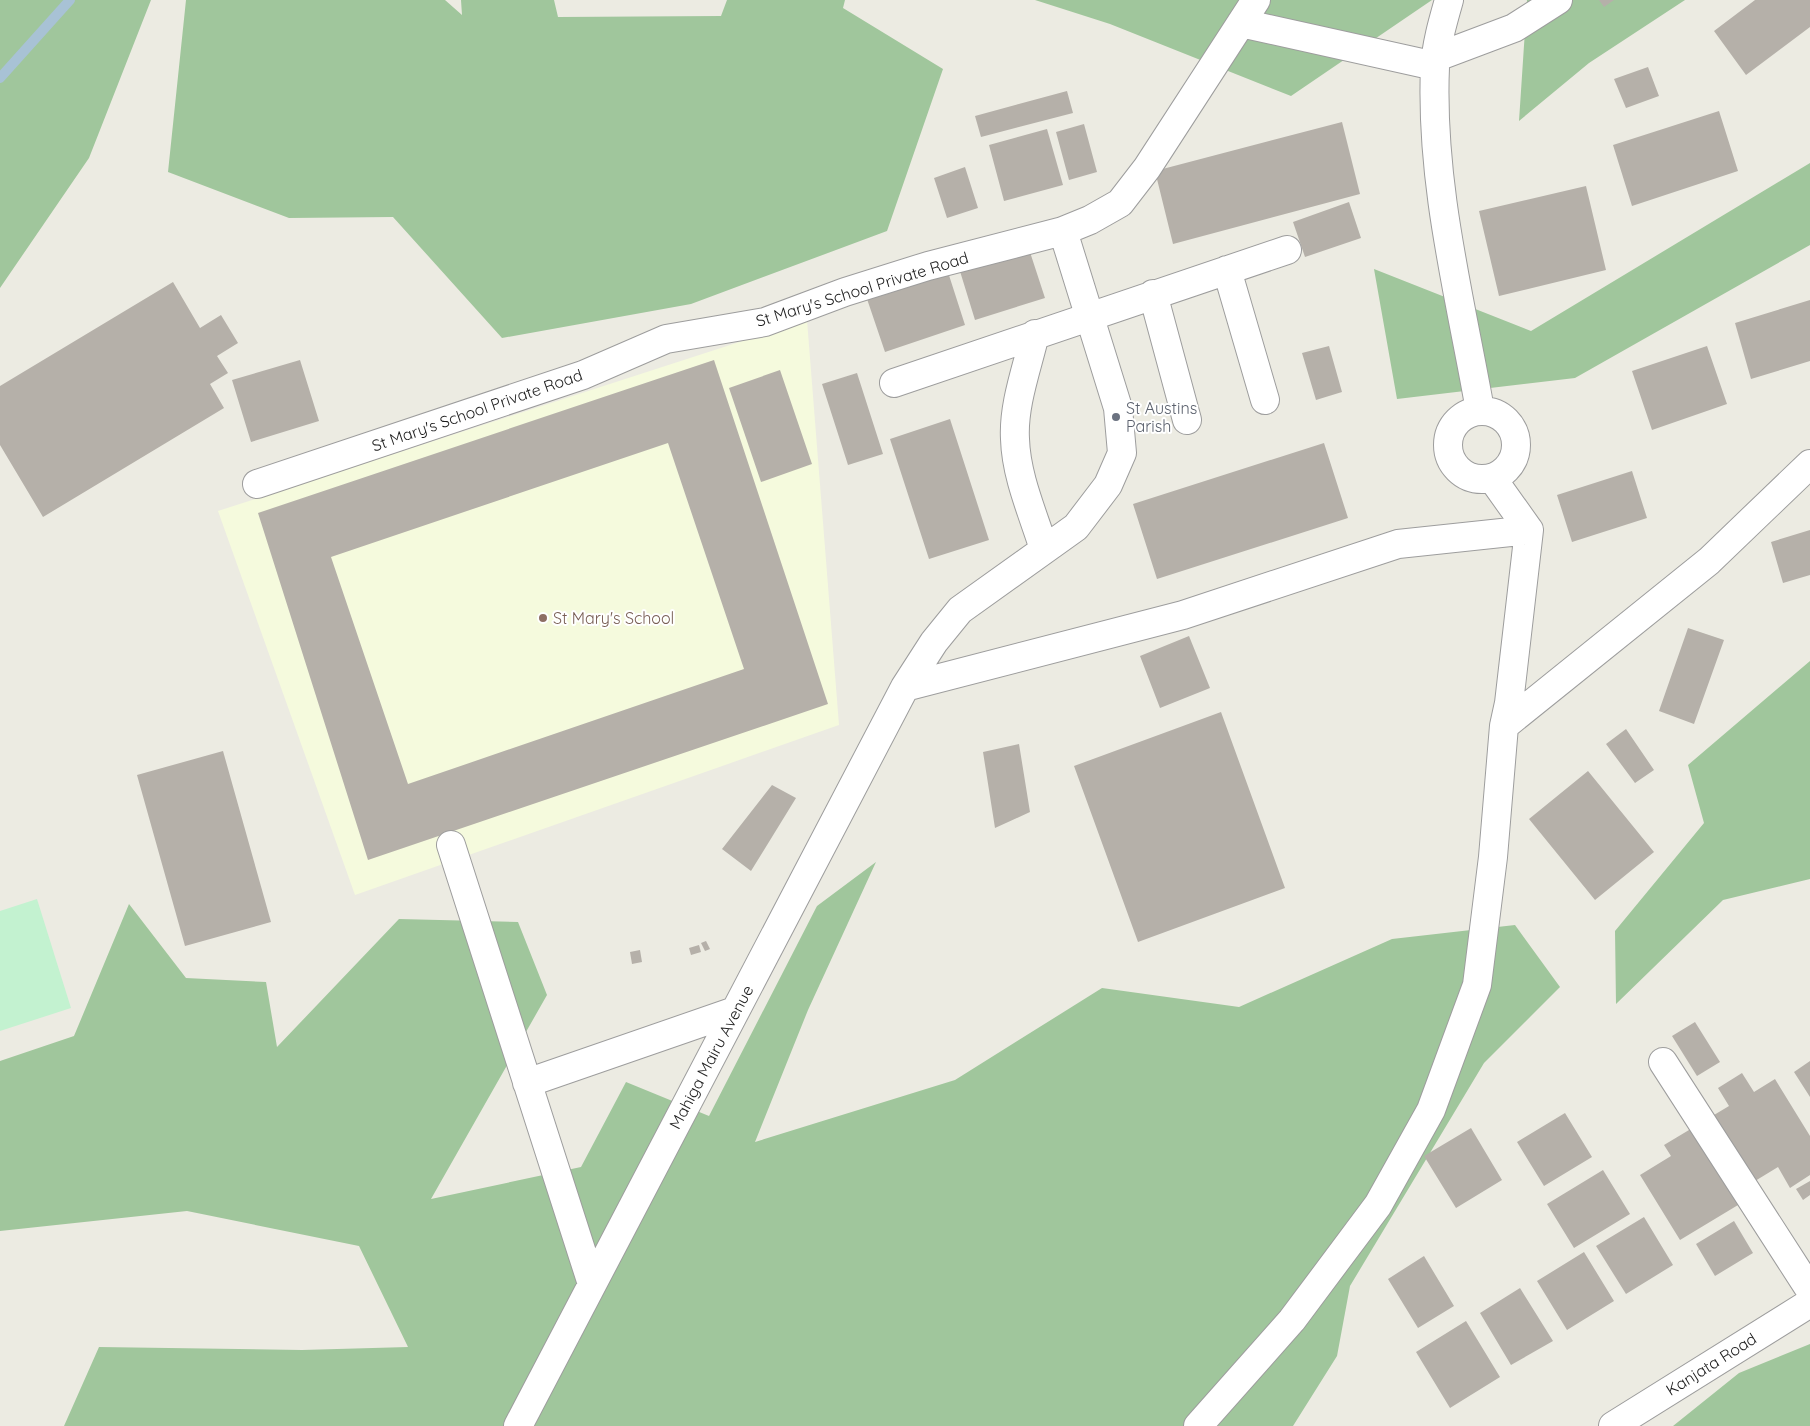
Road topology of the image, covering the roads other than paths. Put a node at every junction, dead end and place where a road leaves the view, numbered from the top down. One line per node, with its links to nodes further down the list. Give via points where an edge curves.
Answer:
1 (1256, 0): 4 (street, St Mary's School Private Road)
2 (1448, 0): 5 (street)
3 (1558, 0): 5 (street, via 1514,28)
4 (1241, 23): 5 (street); 6 (street, St Mary's School Private Road, via 1147,168 1120,203)
5 (1436, 61): 14 (street, via 1439,174)
6 (1063, 231): 10 (street, Mahiga Mairu Avenue); 18 (street, St Mary's School Private Road, via 928,266 844,292 765,322 666,338 582,376)
7 (1287, 250): 8 (street)
8 (1227, 270): 9 (street); 13 (street)
9 (1152, 294): 10 (street); 15 (street)
10 (1088, 316): 11 (street); 20 (street, Mahiga Mairu Avenue, via 1118,408 1122,453 1108,485 1076,527)
11 (1035, 334): 12 (street); 20 (street, via 1015,422 1014,440)
12 (894, 383)
13 (1266, 400)
14 (1480, 410): 17 (street, via 1496,412 1510,423 1517,438 1515,455 1506,470); 17 (street, via 1466,413 1454,423 1448,436 1447,451 1453,464 1464,474 1477,479)
15 (1187, 420)
16 (1810, 464): 22 (street, via 1709,561)
17 (1492, 478): 19 (street)
18 (257, 484)
19 (1529, 530): 21 (street, via 1398,544 1183,615); 22 (street)
20 (1044, 550): 21 (street, Mahiga Mairu Avenue, via 960,610 934,642)
21 (905, 688): 24 (street, Mahiga Mairu Avenue)
22 (1504, 726): 31 (street, via 1493,857 1477,985 1431,1110 1378,1205 1292,1320)
23 (451, 845): 26 (street)
24 (735, 1011): 26 (street); 27 (street, Mahiga Mairu Avenue)
25 (1663, 1062): 28 (street)
26 (528, 1083): 27 (street)
27 (592, 1284): 30 (street, Mahiga Mairu Avenue)
28 (1810, 1290)
29 (1810, 1303): 32 (street, Kanjata Road)
30 (518, 1426)
31 (1198, 1426)
32 (1613, 1426)

